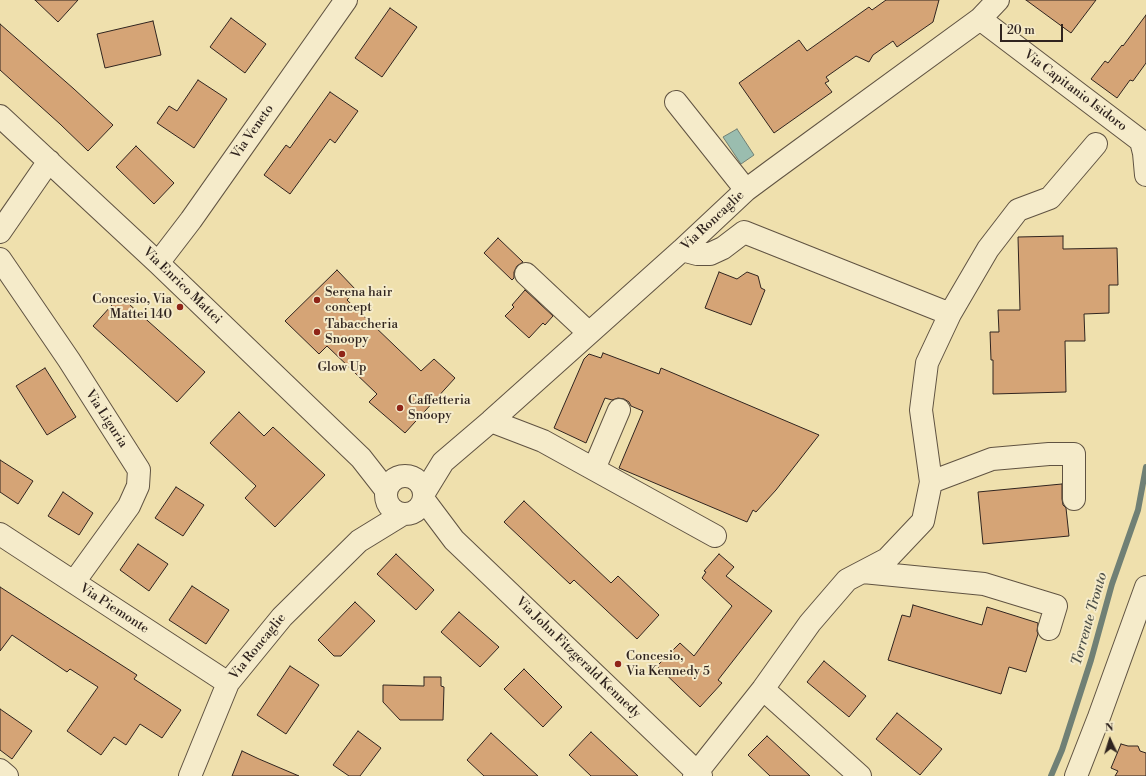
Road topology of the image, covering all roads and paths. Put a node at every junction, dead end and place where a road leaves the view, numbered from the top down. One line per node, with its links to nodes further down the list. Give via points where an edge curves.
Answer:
1 (346, 0): 13 (street, Via Veneto, via 196,214)
2 (988, 6): 5 (street, Via Capitanio Isidoro); 9 (street, Via Roncaglie)
3 (676, 102): 9 (street)
4 (0, 116): 7 (street, Via Enrico Mattei)
5 (1121, 127): 6 (street, Via Capitanio Isidoro, via 1141,141); 15 (street, via 1107,145 1092,142 1050,198 1018,210 988,249)
6 (1145, 153): 8 (street, Via Capitanio Isidoro)
7 (49, 162): 10 (street); 13 (street, Via Enrico Mattei)
8 (1146, 175)
9 (746, 190): 11 (street, Via Roncaglie)
10 (0, 232)
11 (682, 250): 15 (street, via 710,254 723,248 744,232); 16 (street, Via Roncaglie)
12 (0, 259): 26 (street, Via Liguria, via 69,360 139,470 138,486 129,506)
13 (158, 263): 21 (street, Via Enrico Mattei, via 361,458)
14 (526, 274): 16 (street)
15 (950, 314): 20 (street, via 927,363 921,410)
16 (589, 333): 18 (street, Via Roncaglie)
17 (620, 410): 19 (street)
18 (491, 421): 19 (street, via 543,441); 21 (street, Via Roncaglie)
19 (594, 469): 24 (street)
20 (931, 482): 22 (street, via 992,459 1074,454); 25 (street, via 923,521 888,559)
21 (405, 495): 29 (street, Via Roncaglie, via 282,616); 32 (street, Via John Fitzgerald Kennedy)
22 (1074, 499)
23 (0, 534): 26 (street, Via Piemonte)
24 (714, 536)
25 (863, 572): 28 (street, via 984,584 1056,606); 30 (street, via 847,580 810,623)
26 (74, 582): 29 (street, Via Piemonte)
27 (1146, 587): 36 (street)
28 (1049, 629)
29 (228, 683): 34 (street, Via Roncaglie)
30 (763, 689): 32 (street); 35 (street)
31 (0, 770): 33 (street)
32 (698, 775)
33 (7, 776)
34 (190, 776)
35 (860, 776)
36 (1076, 776)

